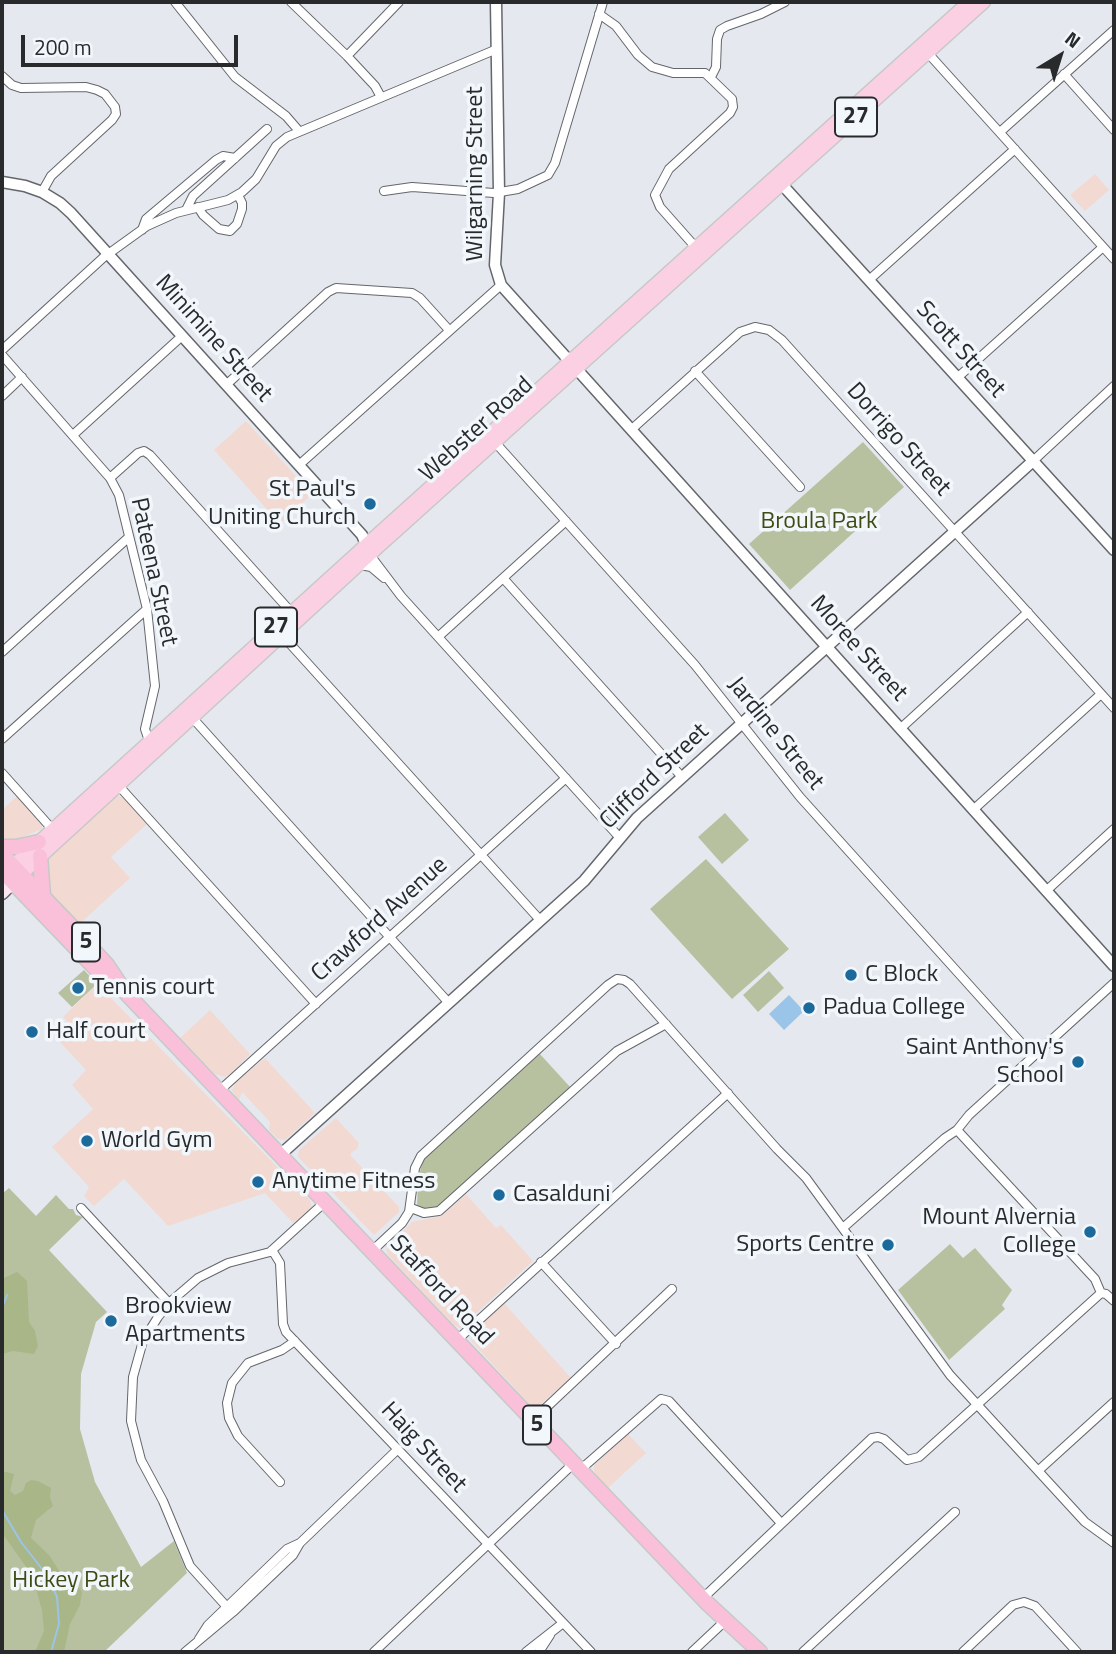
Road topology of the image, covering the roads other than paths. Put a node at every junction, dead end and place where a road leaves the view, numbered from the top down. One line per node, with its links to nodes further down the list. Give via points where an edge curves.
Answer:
1 (176, 2): 19 (street, via 235,77)
2 (291, 2): 12 (street)
3 (399, 2): 12 (street)
4 (496, 2): 10 (street, Wilgarning Street)
5 (603, 2): 8 (street)
6 (785, 2): 15 (street, via 720,30)
7 (975, 3): 11 (main road, Webster Road / 27)
8 (599, 14): 15 (street, via 616,26 652,67); 27 (street, via 553,169 518,189)
9 (1114, 30): 13 (street)
10 (497, 49): 16 (street); 27 (street, Wilgarning Street)
11 (925, 49): 20 (street); 23 (main road, Webster Road / 27)
12 (347, 56): 16 (street)
13 (1064, 74): 18 (street); 20 (street)
14 (2, 76): 26 (street, via 21,88 97,90 116,107 112,120 51,176)
15 (711, 77): 33 (street, via 732,99 733,107 669,169 655,195)
16 (381, 97): 19 (street)
17 (267, 129): 22 (street)
18 (1114, 130)
19 (299, 131): 28 (street, via 276,146 256,179)
20 (1000, 132): 21 (street)
21 (1015, 149): 32 (street); 36 (street)
22 (235, 158): 30 (street, via 193,196); 31 (street, via 216,160 146,219)
23 (778, 180): 33 (main road, Webster Road / 27); 36 (street, Scott Street)
24 (2, 182): 26 (street, Minimine Street)
25 (384, 191): 27 (street, via 412,187)
26 (42, 192): 34 (street, Minimine Street, via 66,208)
27 (499, 192): 37 (street, Wilgarning Street, via 495,265)
28 (238, 195): 29 (street); 29 (street, via 242,209 230,231 219,229)
29 (198, 207): 30 (street)
30 (186, 210): 31 (street)
31 (142, 230): 34 (street)
32 (1103, 247): 35 (street); 45 (street)
33 (699, 251): 42 (main road, Webster Road / 27)
34 (109, 254): 39 (street, Minimine Street); 40 (street)
35 (1114, 260)
36 (869, 280): 45 (street, Scott Street)
37 (501, 285): 38 (street); 42 (street, Wilgarning Street)
38 (449, 330): 46 (street, via 415,294 336,288); 53 (street)
39 (182, 336): 46 (street, Minimine Street); 50 (street)
40 (2, 350)
41 (2, 355): 44 (street, Pateena Street)
42 (573, 365): 49 (street, Moree Street); 51 (main road, Webster Road / 27)
43 (695, 371): 49 (street, Dorrigo Street); 55 (street); 57 (street, Dorrigo Street, via 740,332 755,327 769,330)
44 (22, 377): 48 (street); 50 (street, Pateena Street)
45 (957, 378): 52 (street, Scott Street)
46 (226, 384): 53 (street, Minimine Street)
47 (1114, 386): 52 (street)
48 (2, 396)
49 (632, 429): 69 (street, Moree Street)
50 (73, 435): 54 (street, Pateena Street)
51 (492, 438): 56 (street, Jardine Street); 60 (main road, Webster Road / 27)
52 (1033, 461): 57 (street, Clifford Street); 59 (street, Scott Street)
53 (299, 465): 60 (street, Minimine Street, via 362,535)
54 (110, 478): 58 (street, Pateena Street); 66 (street, via 138,453 150,455)
55 (800, 487)
56 (566, 521): 62 (street); 74 (street, Jardine Street, via 708,680)
57 (955, 531): 65 (street, Dorrigo Street); 69 (street, Clifford Street)
58 (129, 537): 64 (street, Pateena Street); 70 (street)
59 (1113, 547)
60 (368, 549): 61 (main road, Webster Road / 27); 63 (street); 66 (main road, Webster Road / 27)
61 (360, 565): 63 (street); 67 (main road, Webster Road / 27)
62 (503, 578): 68 (street); 79 (street)
63 (389, 582): 68 (street)
64 (147, 609): 76 (street); 77 (street, Pateena Street, via 155,686 145,733)
65 (1028, 612): 71 (street, Dorrigo Street); 75 (street)
66 (292, 613): 73 (main road, Webster Road / 27)
67 (282, 635): 73 (main road, Webster Road / 27); 89 (street)
68 (438, 637): 80 (street)
69 (827, 646): 74 (street, Clifford Street); 75 (street, Moree Street)
70 (2, 652)
71 (1101, 694): 72 (street, Dorrigo Street); 82 (street)
72 (1114, 708)
73 (188, 713): 77 (main road, Webster Road / 27); 94 (street)
74 (741, 724): 79 (street, Clifford Street); 101 (street, Jardine Street, via 800,797)
75 (900, 729): 82 (street, Moree Street)
76 (2, 739)
77 (155, 744): 81 (main road, Webster Road / 27); 84 (main road, Webster Road / 27)
78 (2, 774): 84 (street)
79 (682, 777): 85 (street, Clifford Street)
80 (566, 778): 85 (street); 89 (street, Crawford Avenue)
81 (118, 785): 87 (main road, Webster Road / 27); 99 (street)
82 (973, 810): 91 (street, Moree Street)
83 (1114, 829): 91 (street)
84 (53, 830): 87 (main road, Webster Road / 27)
85 (620, 838): 93 (street, Clifford Street, via 594,871)
86 (2, 847): 87 (highway)
87 (39, 849): 90 (main road, Webster Road / 27); 92 (highway)
88 (2, 854): 90 (highway, Stafford Road / 5)
89 (481, 855): 93 (street); 94 (street, Crawford Avenue)
90 (8, 877): 92 (highway, Stafford Road / 5); 97 (highway, Stafford Road / 5, via 100,973)
91 (1046, 891): 95 (street, Moree Street)
92 (43, 896): 97 (highway, Stafford Road / 5, via 107,965)
93 (540, 920): 98 (street, Clifford Street)
94 (390, 936): 98 (street); 99 (street, Crawford Avenue)
95 (1114, 966)
96 (1114, 983): 101 (street)
97 (125, 992): 102 (highway, Stafford Road / 5)
98 (448, 1002): 105 (street, Clifford Street)
99 (316, 1004): 102 (street, Crawford Avenue)
100 (666, 1024): 103 (street); 108 (street, via 617,1051 439,1211 424,1213); 108 (street, via 631,984 620,979 607,985 421,1156 415,1168)
101 (1033, 1056): 104 (street)
102 (219, 1091): 105 (highway, Stafford Road / 5)
103 (728, 1093): 109 (street); 112 (street)
104 (957, 1130): 109 (street); 114 (street, via 1097,1281)
105 (280, 1155): 106 (highway, Stafford Road / 5)
106 (325, 1202): 110 (street); 111 (highway, Stafford Road / 5)
107 (81, 1208): 116 (street)
108 (411, 1208): 111 (street)
109 (844, 1227): 121 (street, via 942,1365)
110 (272, 1250): 116 (street, via 198,1278); 118 (street, Haig Street, via 280,1263 283,1324)
111 (372, 1251): 117 (highway, Stafford Road / 5)
112 (541, 1262): 117 (street); 119 (street)
113 (672, 1289): 119 (street)
114 (1101, 1293): 115 (street); 121 (street)
115 (1114, 1301)
116 (169, 1303): 133 (street, via 141,1347 131,1383 132,1428 141,1460 190,1566)
117 (457, 1340): 122 (highway, Stafford Road / 5)
118 (295, 1341): 123 (street, Haig Street); 126 (street, via 248,1363 232,1383 227,1403 238,1436)
119 (616, 1344): 122 (street)
120 (1114, 1402): 125 (street)
121 (977, 1404): 125 (street); 128 (street, via 913,1460 904,1459 887,1440 872,1438)
122 (533, 1420): 124 (highway, Stafford Road / 5)
123 (398, 1450): 129 (street); 131 (street, Haig Street)
124 (577, 1466): 128 (street, via 661,1399 669,1401); 131 (street); 132 (highway, Stafford Road / 5)
125 (1039, 1470): 130 (street, via 1085,1521)
126 (280, 1482)
127 (955, 1512): 146 (street)
128 (781, 1523): 132 (street)
129 (300, 1543): 133 (street, via 287,1549); 137 (street, via 293,1555)
130 (1114, 1543)
131 (488, 1545): 135 (street, Haig Street); 139 (street)
132 (702, 1598): 134 (highway, Stafford Road / 5)
133 (227, 1607): 137 (street)
134 (725, 1621): 143 (street); 144 (highway, Stafford Road / 5); 145 (highway, Stafford Road / 5)
135 (563, 1623): 136 (street); 142 (street, Haig Street)
136 (550, 1634): 140 (street); 141 (street)
137 (197, 1641): 138 (street)
138 (186, 1652)
139 (374, 1652)
140 (526, 1652)
141 (539, 1652)
142 (591, 1652)
143 (692, 1652)
144 (747, 1652)
145 (760, 1652)
146 (803, 1652)
147 (963, 1652): 148 (street, via 1013,1605 1026,1602)
148 (1077, 1652)

